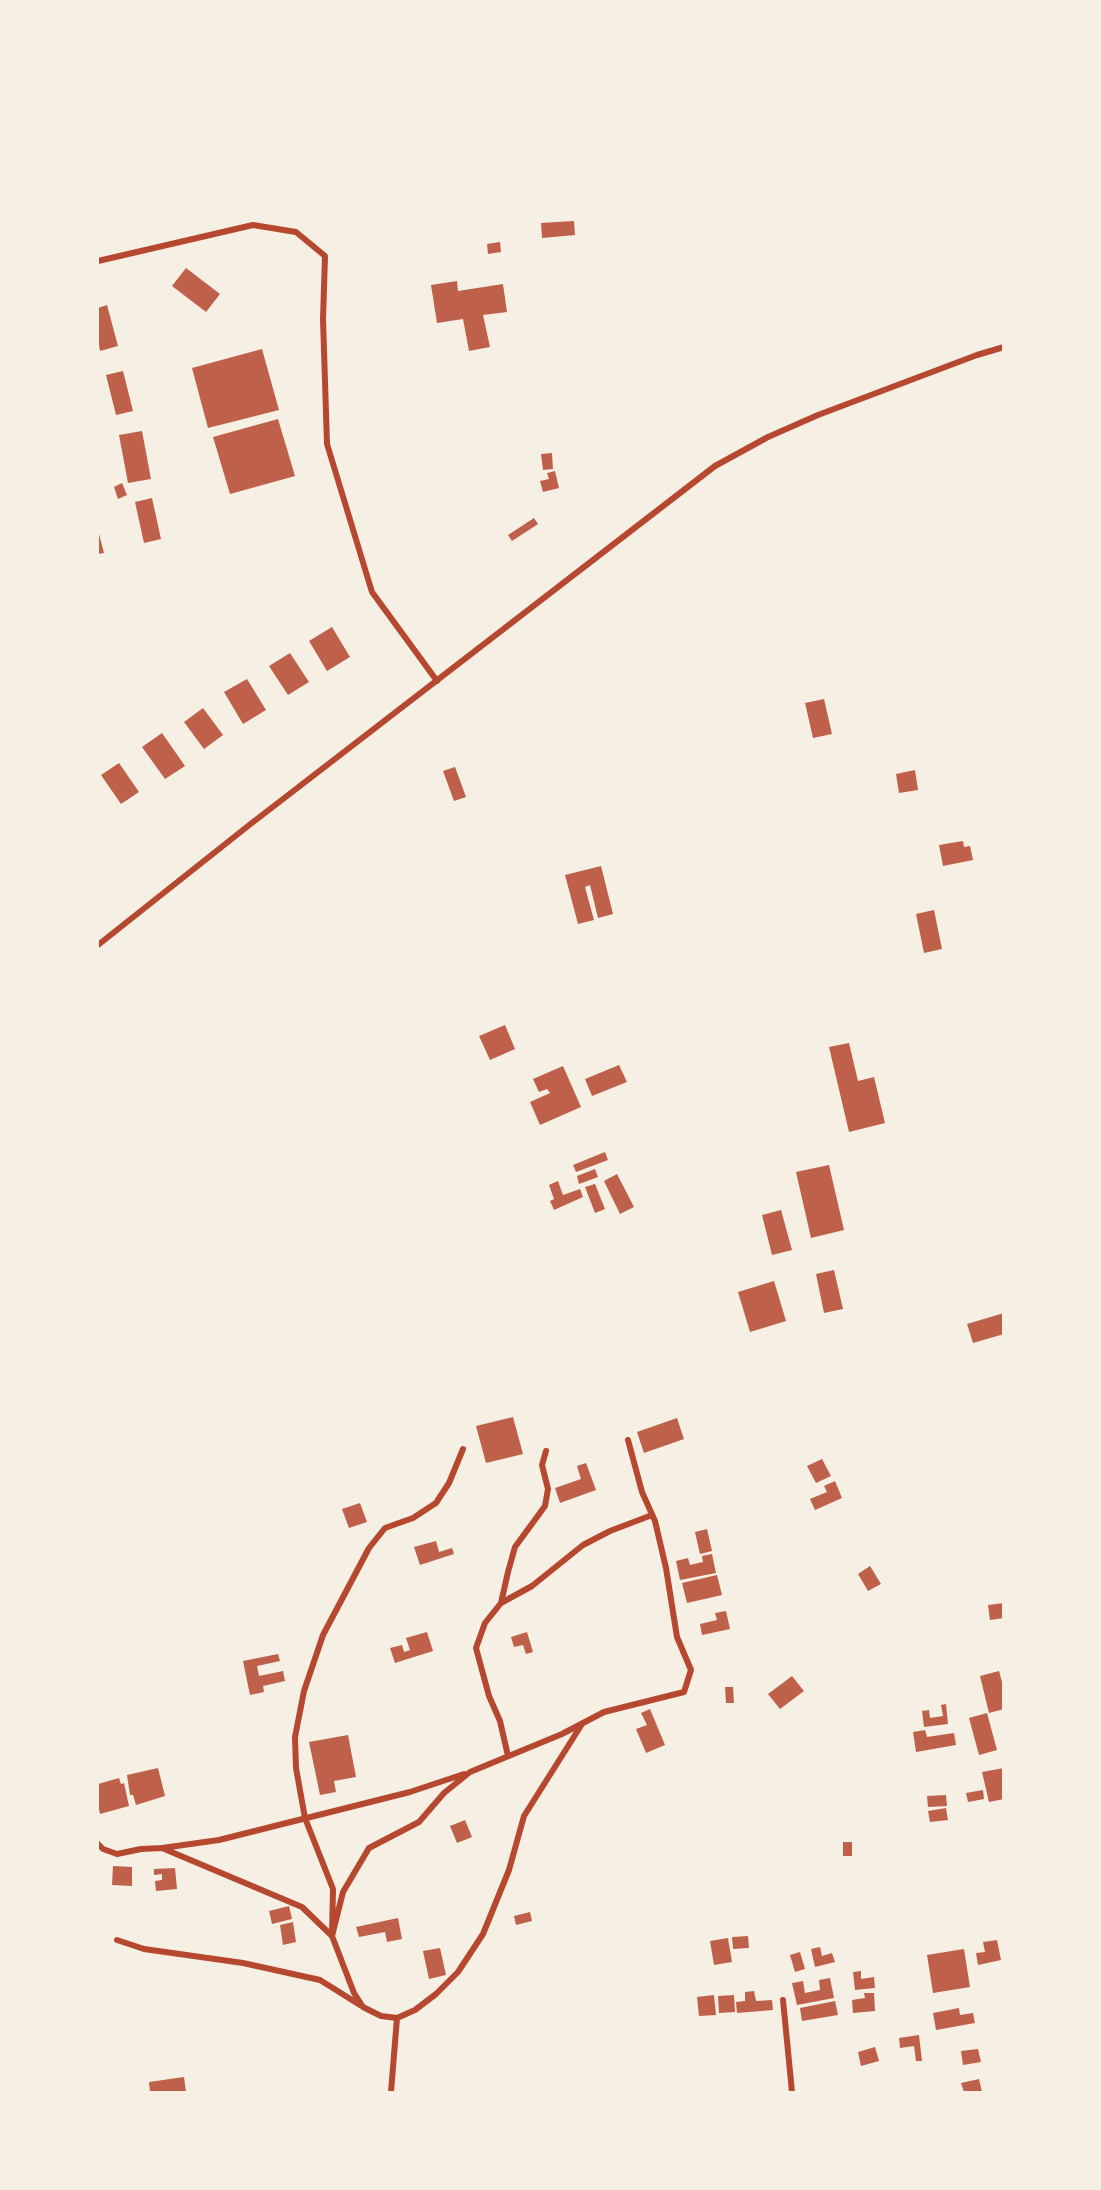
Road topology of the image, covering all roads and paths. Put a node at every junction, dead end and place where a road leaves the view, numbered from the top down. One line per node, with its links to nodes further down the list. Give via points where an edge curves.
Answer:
1 (98, 261): 3 (street, via 253,225 296,232 325,255 322,319 327,444 372,592)
2 (1004, 347): 3 (street, via 818,415 715,466)
3 (437, 681): 4 (street)
4 (98, 945)
5 (628, 1440): 8 (street)
6 (462, 1449): 13 (street, via 449,1483 436,1503 413,1518 385,1528 369,1548 323,1635 304,1691 295,1737)
7 (546, 1451): 9 (street, via 542,1465 548,1490 545,1506 515,1547)
8 (652, 1515): 9 (street, via 583,1545 532,1586); 10 (street, via 678,1637 691,1670 684,1692 604,1712)
9 (501, 1603): 11 (street, via 485,1623 476,1648)
10 (582, 1723): 11 (street); 20 (street, via 524,1816 509,1870 483,1934 458,1972 436,1994)
11 (508, 1756): 12 (street)
12 (470, 1772): 13 (street); 16 (street, via 444,1793 419,1822 369,1848 343,1892)
13 (304, 1818): 15 (street, via 219,1840); 16 (street, via 333,1889)
14 (98, 1844): 15 (street, via 117,1854)
15 (162, 1848): 16 (street, via 302,1907)
16 (332, 1936): 19 (street)
17 (117, 1940): 19 (street, via 320,1980)
18 (783, 2000): 22 (street)
19 (363, 2007): 20 (street, via 381,2016)
20 (397, 2018): 21 (street)
21 (392, 2092)
22 (792, 2092)

